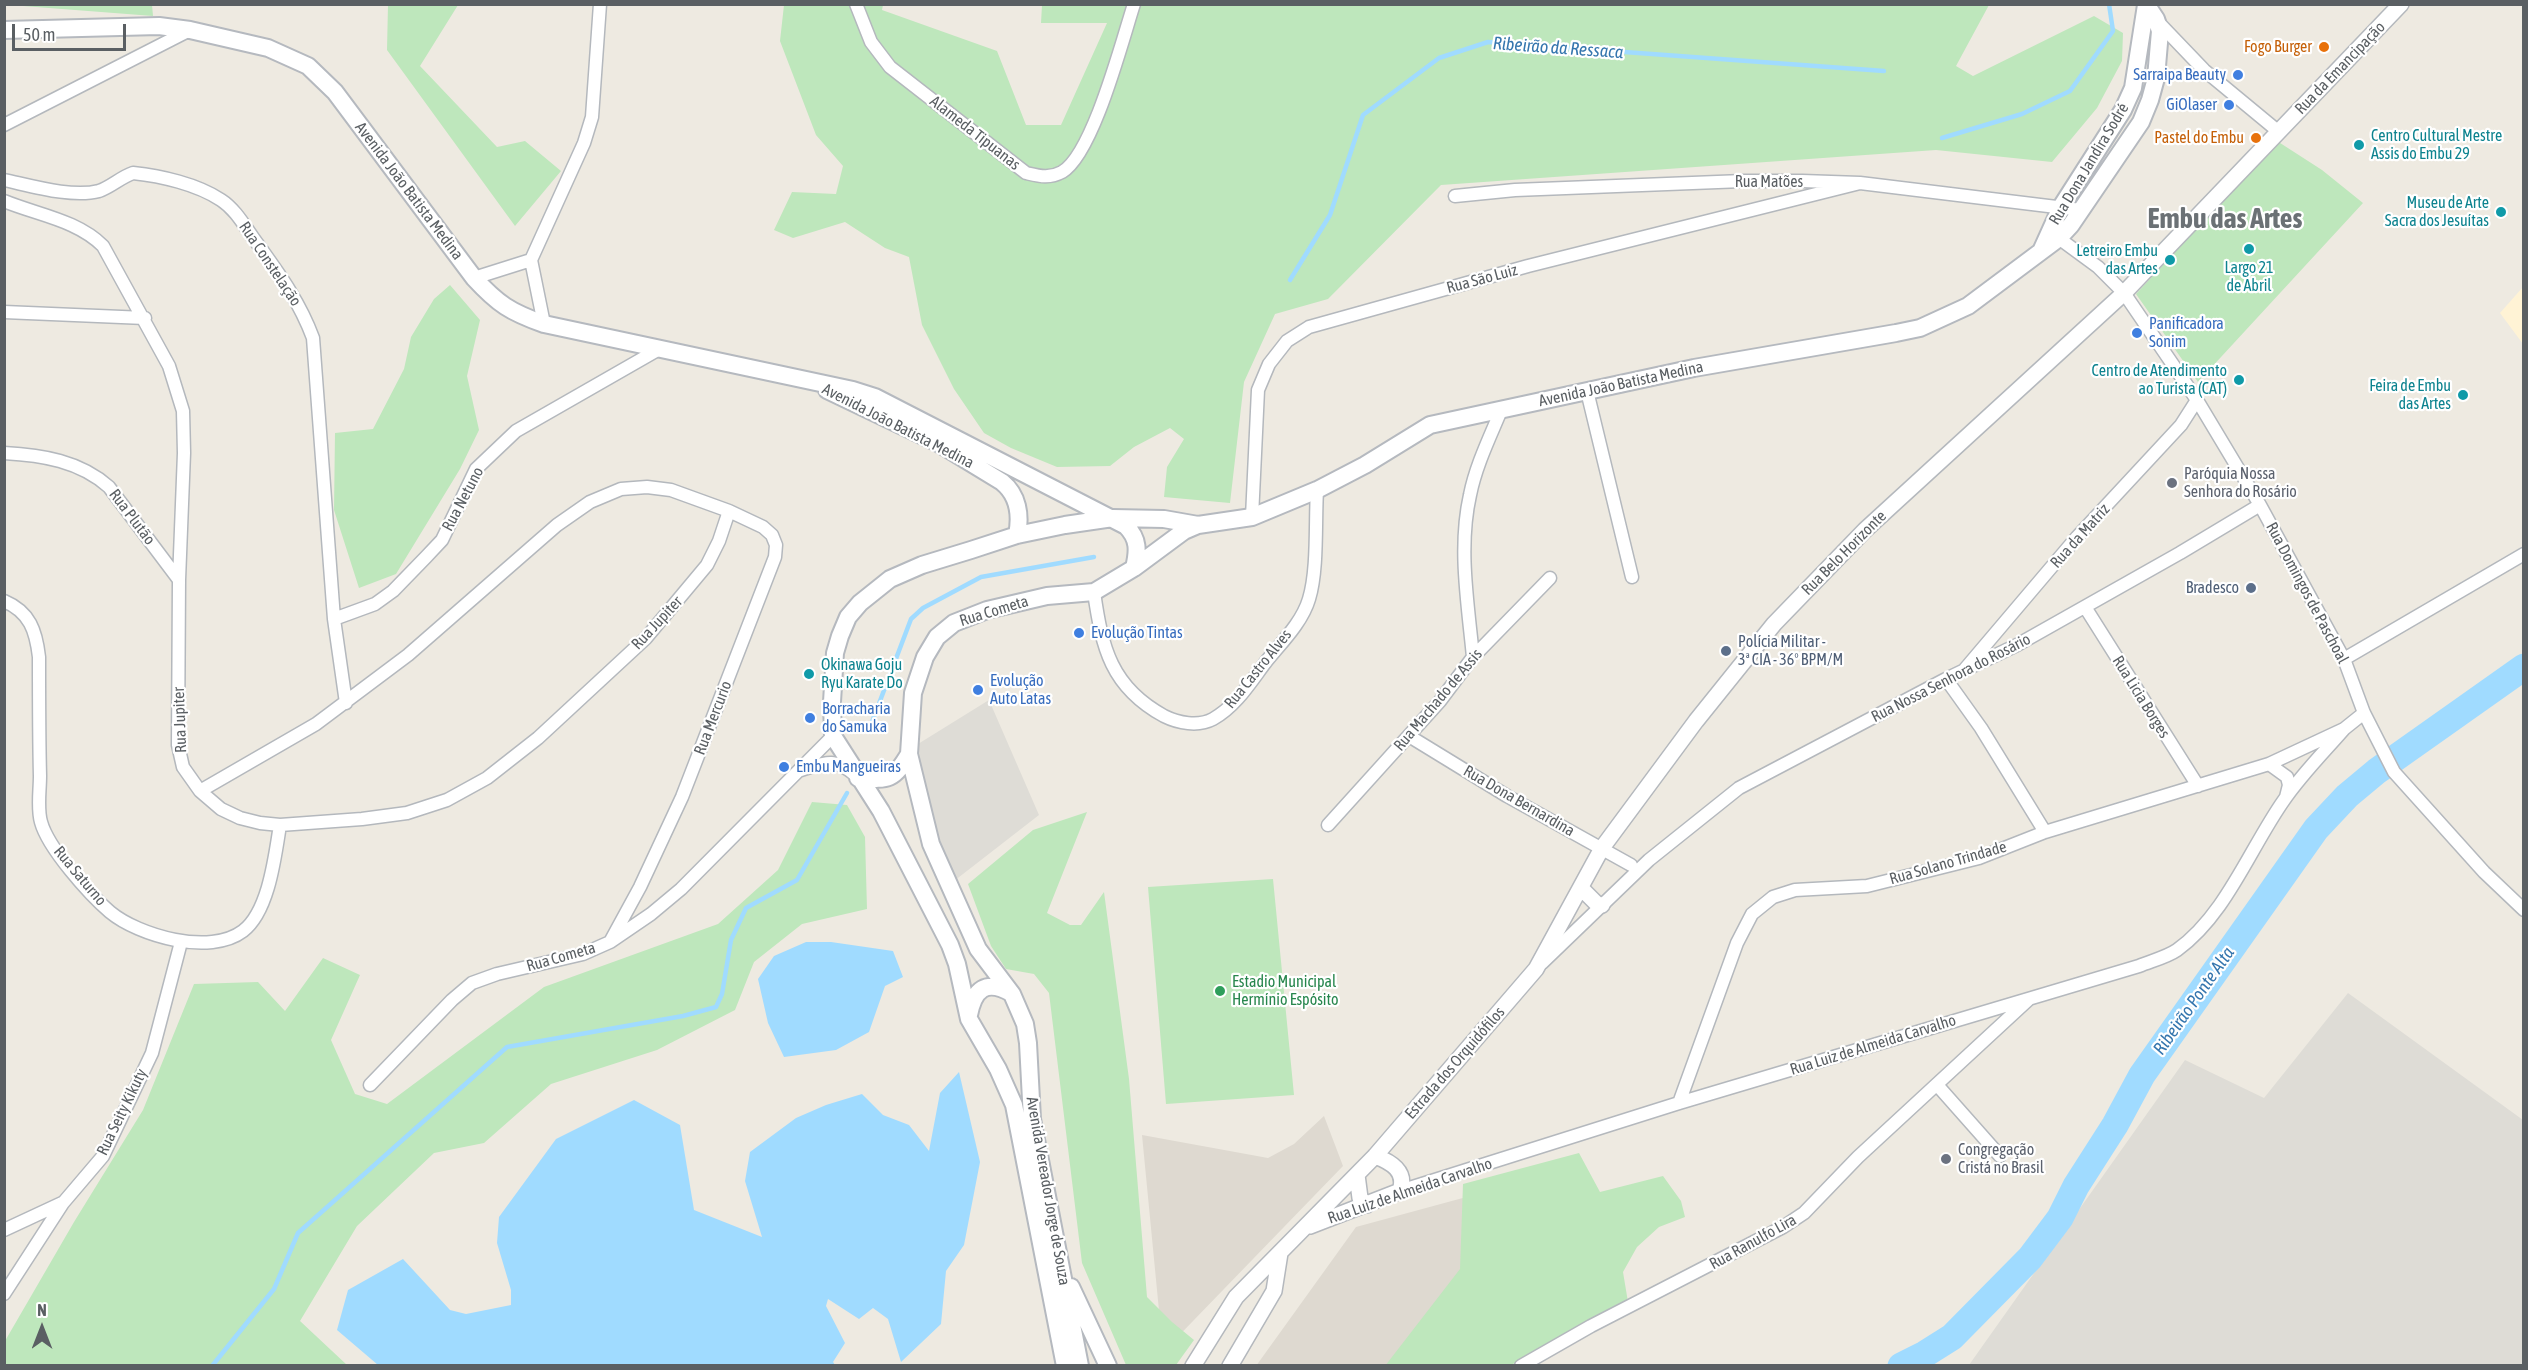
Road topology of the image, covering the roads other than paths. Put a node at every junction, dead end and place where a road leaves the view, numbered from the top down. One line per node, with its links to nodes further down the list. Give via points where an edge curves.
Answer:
1 (600, 4): 16 (street, via 592,117)
2 (856, 4): 3 (street, Alameda Tipuanas, via 871,42 890,67 1026,173 1048,178 1063,172 1078,156 1101,104)
3 (1134, 4)
4 (2401, 4): 9 (street, Rua da Emancipação)
5 (2149, 10): 9 (street, via 2204,70); 14 (main road, Rua Dona Jandira Sodré, via 2160,31 2151,100 2141,122); 15 (main road, Rua Dona Jandira Sodré, via 2133,88)
6 (4, 30): 7 (main road, Avenida João Batista Medina, via 159,26)
7 (190, 30): 8 (street); 17 (main road, Avenida João Batista Medina, via 268,48 308,66 335,92)
8 (4, 125)
9 (2279, 132): 18 (street, Rua da Emancipação)
10 (4, 180): 43 (street, Rua Constelação, via 90,192 133,173 145,174 208,193 233,209 290,289 313,338)
11 (1860, 183): 12 (street, Rua Matões, via 1743,181); 15 (street, Rua Matões); 31 (street, Rua São Luiz, via 1528,266 1309,327 1287,341 1269,364 1258,390)
12 (1455, 196)
13 (4, 201): 20 (street, Rua Jupiter, via 75,225 95,238 111,257)
14 (2081, 210): 15 (main road, Rua Dona Jandira Sodré); 15 (street, Rua Matões)
15 (2057, 235): 18 (street, Rua Domingos de Paschoal); 24 (main road, Avenida João Batista Medina, via 1968,306 1920,328)
16 (531, 260): 17 (street); 21 (street)
17 (474, 278): 21 (main road, Avenida João Batista Medina, via 495,301)
18 (2124, 293): 25 (street, Rua Domingos de Paschoal); 63 (street, Rua Belo Horizonte, via 1865,530 1774,624)
19 (4, 312): 20 (street)
20 (145, 318): 39 (street, Rua Jupiter, via 169,366 183,411)
21 (544, 324): 22 (main road, Avenida João Batista Medina)
22 (661, 348): 23 (main road, Avenida João Batista Medina); 43 (street, Rua Netuno, via 516,431 476,469 442,540 426,557 375,604)
23 (813, 383): 32 (main road, Avenida João Batista Medina, via 854,390 900,408); 34 (main road, Avenida João Batista Medina, via 938,443 1002,482 1016,503)
24 (1587, 391): 26 (main road, Avenida João Batista Medina); 37 (street)
25 (2198, 400): 29 (street, Rua Domingos de Paschoal); 46 (street, Rua da Matriz, via 2181,425 2077,537)
26 (1502, 408): 28 (main road, Avenida João Batista Medina, via 1430,425); 44 (street, via 1476,472 1465,525 1464,561)
27 (4, 453): 39 (street, Rua Plutão, via 48,458 99,478 110,487)
28 (1317, 490): 31 (main road, Avenida João Batista Medina); 40 (street, Rua Castro Alves, via 1309,600 1301,617 1242,693 1211,720 1194,724 1172,720 1143,704 1119,678 1100,631)
29 (2260, 504): 42 (street, Rua Nossa Senhora do Rosário); 45 (street, Rua Domingos de Paschoal)
30 (729, 511): 48 (street, via 671,490 646,487 621,489 591,502 557,525 408,655); 60 (street, Rua Jupiter, via 707,565 646,638 538,738 487,778 447,800 407,813); 71 (street, Rua Mercurio, via 768,531 776,545 775,556 682,797)
31 (1252, 517): 33 (main road, Avenida João Batista Medina)
32 (1113, 518): 33 (main road, Avenida João Batista Medina, via 1164,519); 34 (main road, Avenida João Batista Medina); 36 (main road, via 1134,534)
33 (1198, 525): 36 (main road, Avenida João Batista Medina)
34 (1017, 535): 51 (main road, via 922,565 890,579 860,603 848,617 835,653)
35 (2523, 554): 45 (street)
36 (1134, 568): 40 (main road, Rua Cometa)
37 (1632, 577)
38 (1550, 578): 44 (street, Rua Machado de Assis)
39 (179, 580): 58 (street, Rua Jupiter, via 178,745 183,767)
40 (1094, 592): 53 (main road, Rua Cometa, via 1047,596 987,610 954,623 938,637 925,657 913,693)
41 (4, 601): 70 (street, Rua Saturno, via 26,614 37,638 41,823 70,870 111,913 144,930)
42 (2085, 607): 46 (street, Rua Nossa Senhora do Rosário); 57 (street, Rua Licia Borges)
43 (334, 619): 48 (street, Rua Constelação)
44 (1473, 657): 52 (street, Rua Machado de Assis)
45 (2344, 658): 49 (street, Rua Domingos de Paschoal)
46 (1963, 672): 47 (street, Rua Nossa Senhora do Rosário)
47 (1946, 679): 62 (street); 64 (street, Rua Nossa Senhora do Rosário, via 1739,788)
48 (346, 702): 58 (street, via 316,724)
49 (2364, 713): 50 (street, Rua Solano Trindade); 69 (street, Rua Domingos de Paschoal, via 2394,772)
50 (2344, 729): 54 (street, Rua Solano Trindade); 59 (street, Rua Luiz de Almeida Carvalho)
51 (833, 736): 55 (street, Rua Cometa); 56 (main road)
52 (1409, 736): 61 (street, Rua Machado de Assis); 63 (street, Rua Dona Bernardina)
53 (909, 754): 56 (main road, via 892,776); 73 (main road, Avenida Vereador Jorge de Souza, via 931,843 978,949)
54 (2269, 764): 57 (street, Rua Solano Trindade); 59 (street, via 2287,777)
55 (800, 770): 56 (street, via 827,763 842,764); 71 (street, Rua Cometa, via 681,889)
56 (858, 778): 75 (main road, Avenida Vereador Jorge de Souza, via 881,811 950,945)
57 (2198, 786): 62 (street, Rua Solano Trindade)
58 (200, 791): 60 (street, Rua Jupiter, via 221,809 240,818)
59 (2285, 798): 74 (street, Rua Luiz de Almeida Carvalho, via 2225,898 2200,930 2176,951)
60 (280, 825): 70 (street, Rua Saturno, via 273,866 256,916 243,931 223,941)
61 (1328, 825)
62 (2045, 832): 78 (street, Rua Solano Trindade, via 1979,858 1922,874 1867,886 1795,890 1773,897 1752,914 1737,943)
63 (1602, 848): 65 (street, Rua Dona Bernardina); 67 (street, Rua Belo Horizonte)
64 (1649, 860): 65 (street, Rua Nossa Senhora do Rosário); 66 (street, Rua Nossa Senhora do Rosário)
65 (1630, 865): 66 (street)
66 (1628, 883): 68 (street, Rua Nossa Senhora do Rosário)
67 (1581, 888): 68 (street, via 1597,904); 72 (street, Estrada dos Orquidófilos)
68 (1602, 904): 72 (street, Rua Nossa Senhora do Rosário)
69 (2523, 910)
70 (181, 942): 83 (street, Rua Seity Kikuty, via 152,1053 102,1156)
71 (610, 942): 76 (street, Rua Cometa, via 583,954 472,983)
72 (1536, 969): 79 (street, Estrada dos Orquidófilos)
73 (1012, 993): 75 (main road, via 993,986 984,988 973,997); 88 (main road, Avenida Vereador Jorge de Souza, via 1025,1024 1030,1108)
74 (2031, 998): 77 (street, Rua Ranulfo Lira); 78 (street, Rua Luiz de Almeida Carvalho)
75 (969, 1019): 92 (main road, Avenida Vereador Jorge de Souza, via 1014,1105)
76 (370, 1085)
77 (1938, 1086): 80 (street); 97 (street, Rua Ranulfo Lira, via 1858,1157 1804,1213)
78 (1679, 1103): 82 (street, Rua Luiz de Almeida Carvalho)
79 (1375, 1156): 81 (street); 82 (street, via 1398,1170)
80 (2000, 1156)
81 (1357, 1175): 84 (street, via 1360,1198); 85 (street)
82 (1400, 1191): 84 (street, Rua Luiz de Almeida Carvalho)
83 (63, 1203): 86 (street); 90 (street, Rua Seity Kikuty)
84 (1367, 1205): 85 (street, Rua Luiz de Almeida Carvalho)
85 (1305, 1227): 87 (street)
86 (4, 1230)
87 (1280, 1253): 89 (street); 91 (street)
88 (1061, 1267): 93 (main road, Avenida Vereador Jorge de Souza); 94 (main road)
89 (1274, 1291): 91 (street); 96 (street)
90 (4, 1294)
91 (1236, 1297): 95 (street)
92 (1065, 1365)
93 (1080, 1365)
94 (1108, 1365)
95 (1193, 1365)
96 (1230, 1365)
97 (1521, 1365)

